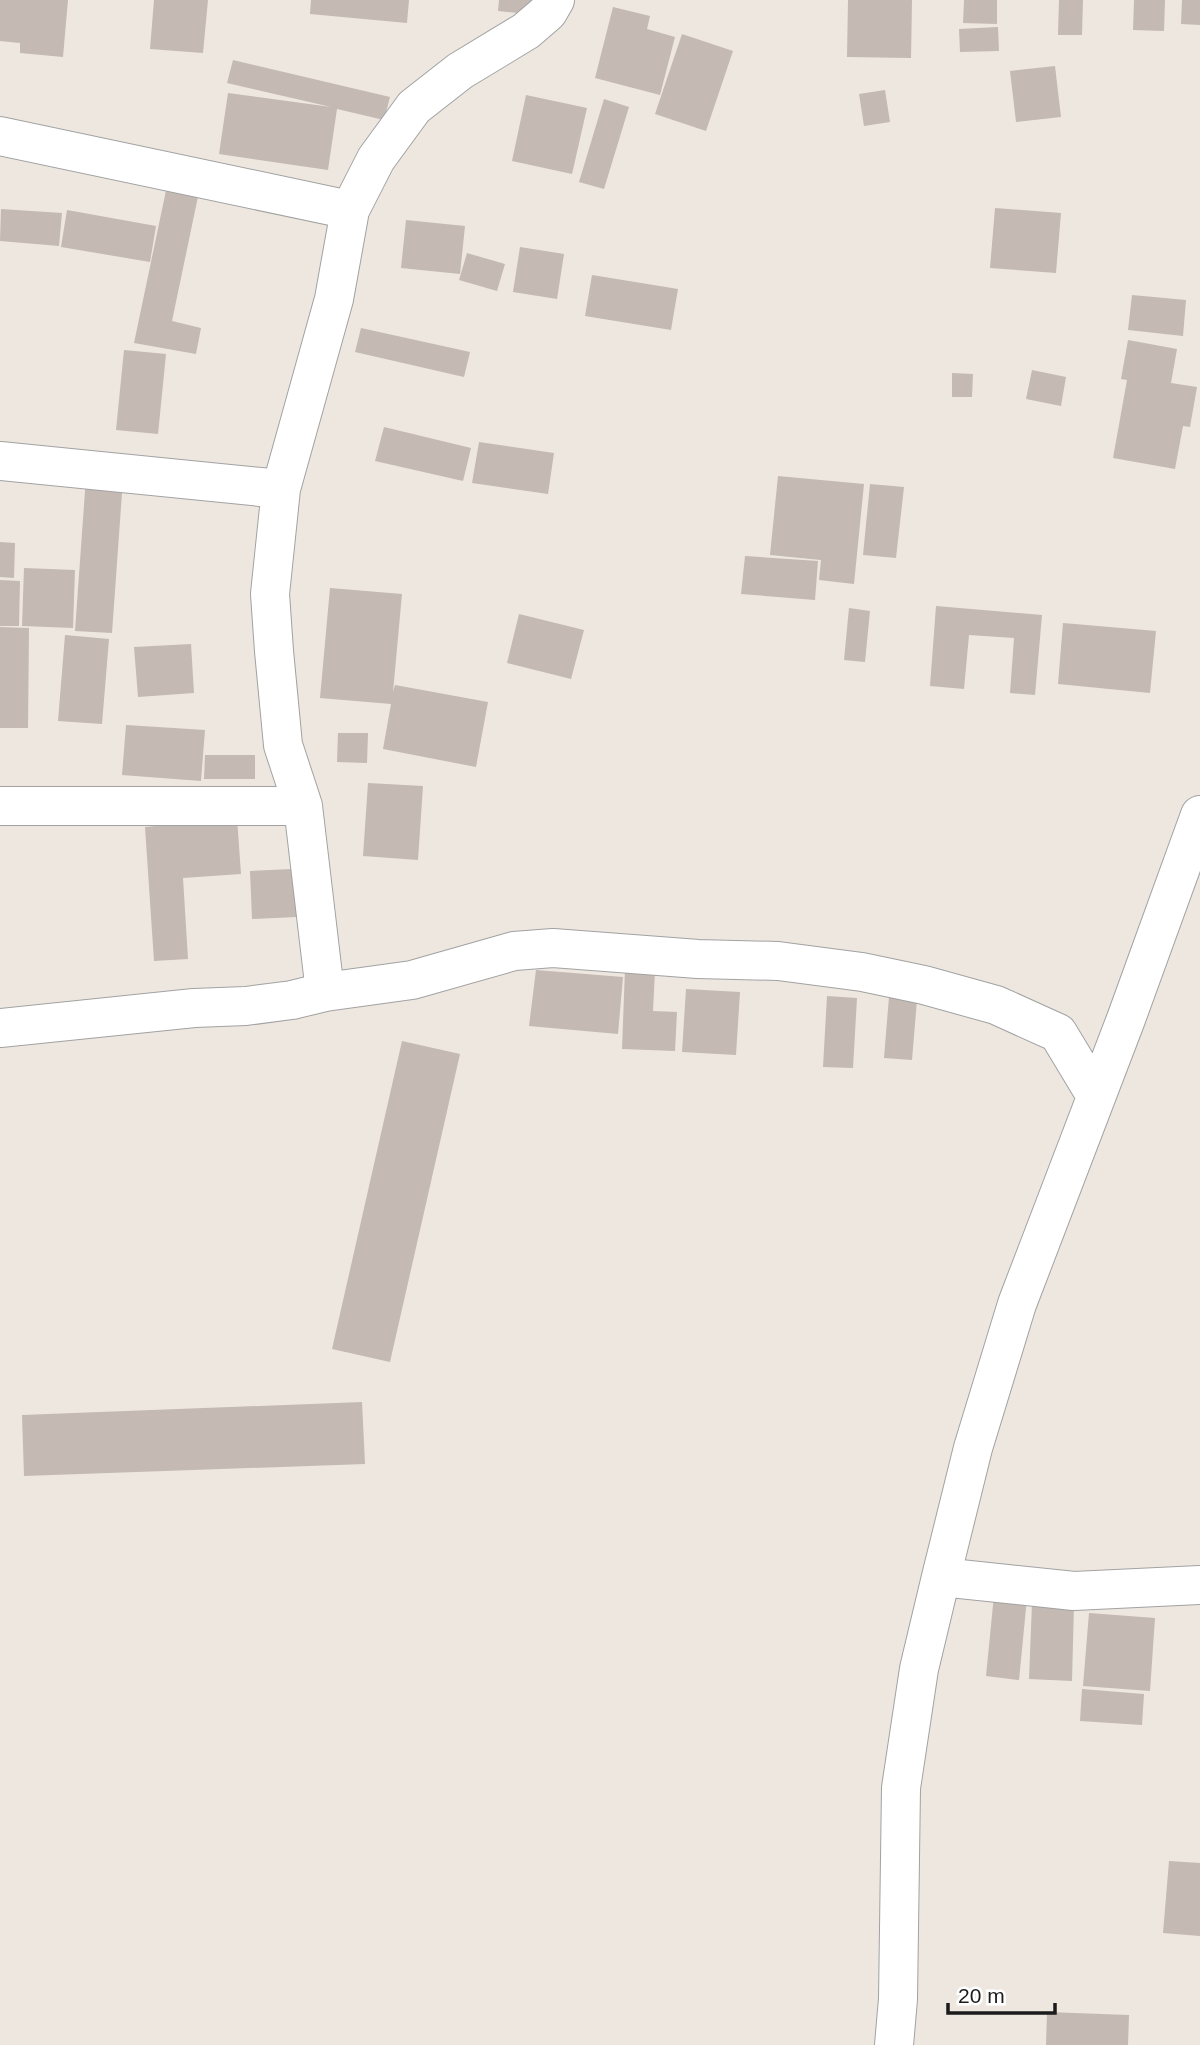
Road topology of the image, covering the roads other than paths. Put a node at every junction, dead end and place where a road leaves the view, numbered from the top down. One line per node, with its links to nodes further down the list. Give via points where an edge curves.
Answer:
1 (555, 0): 3 (street, via 526,31 460,71 414,107 376,159)
2 (0, 136): 3 (street)
3 (350, 210): 5 (street, via 334,299)
4 (0, 461): 5 (street)
5 (281, 489): 7 (street, via 270,594 283,745)
6 (0, 806): 7 (street)
7 (303, 806): 9 (street)
8 (1200, 815): 10 (street)
9 (324, 992): 11 (street, via 246,1006); 12 (street, via 412,980 514,951 553,948 778,961 862,972 996,1006)
10 (1126, 1019): 12 (street); 13 (street)
11 (0, 1028)
12 (1058, 1033): 13 (street)
13 (1096, 1096): 14 (street, via 1017,1304 973,1448)
14 (941, 1577): 15 (street, via 1074,1591); 16 (street, via 919,1669 901,1788)
15 (1200, 1585)
16 (894, 2045)

